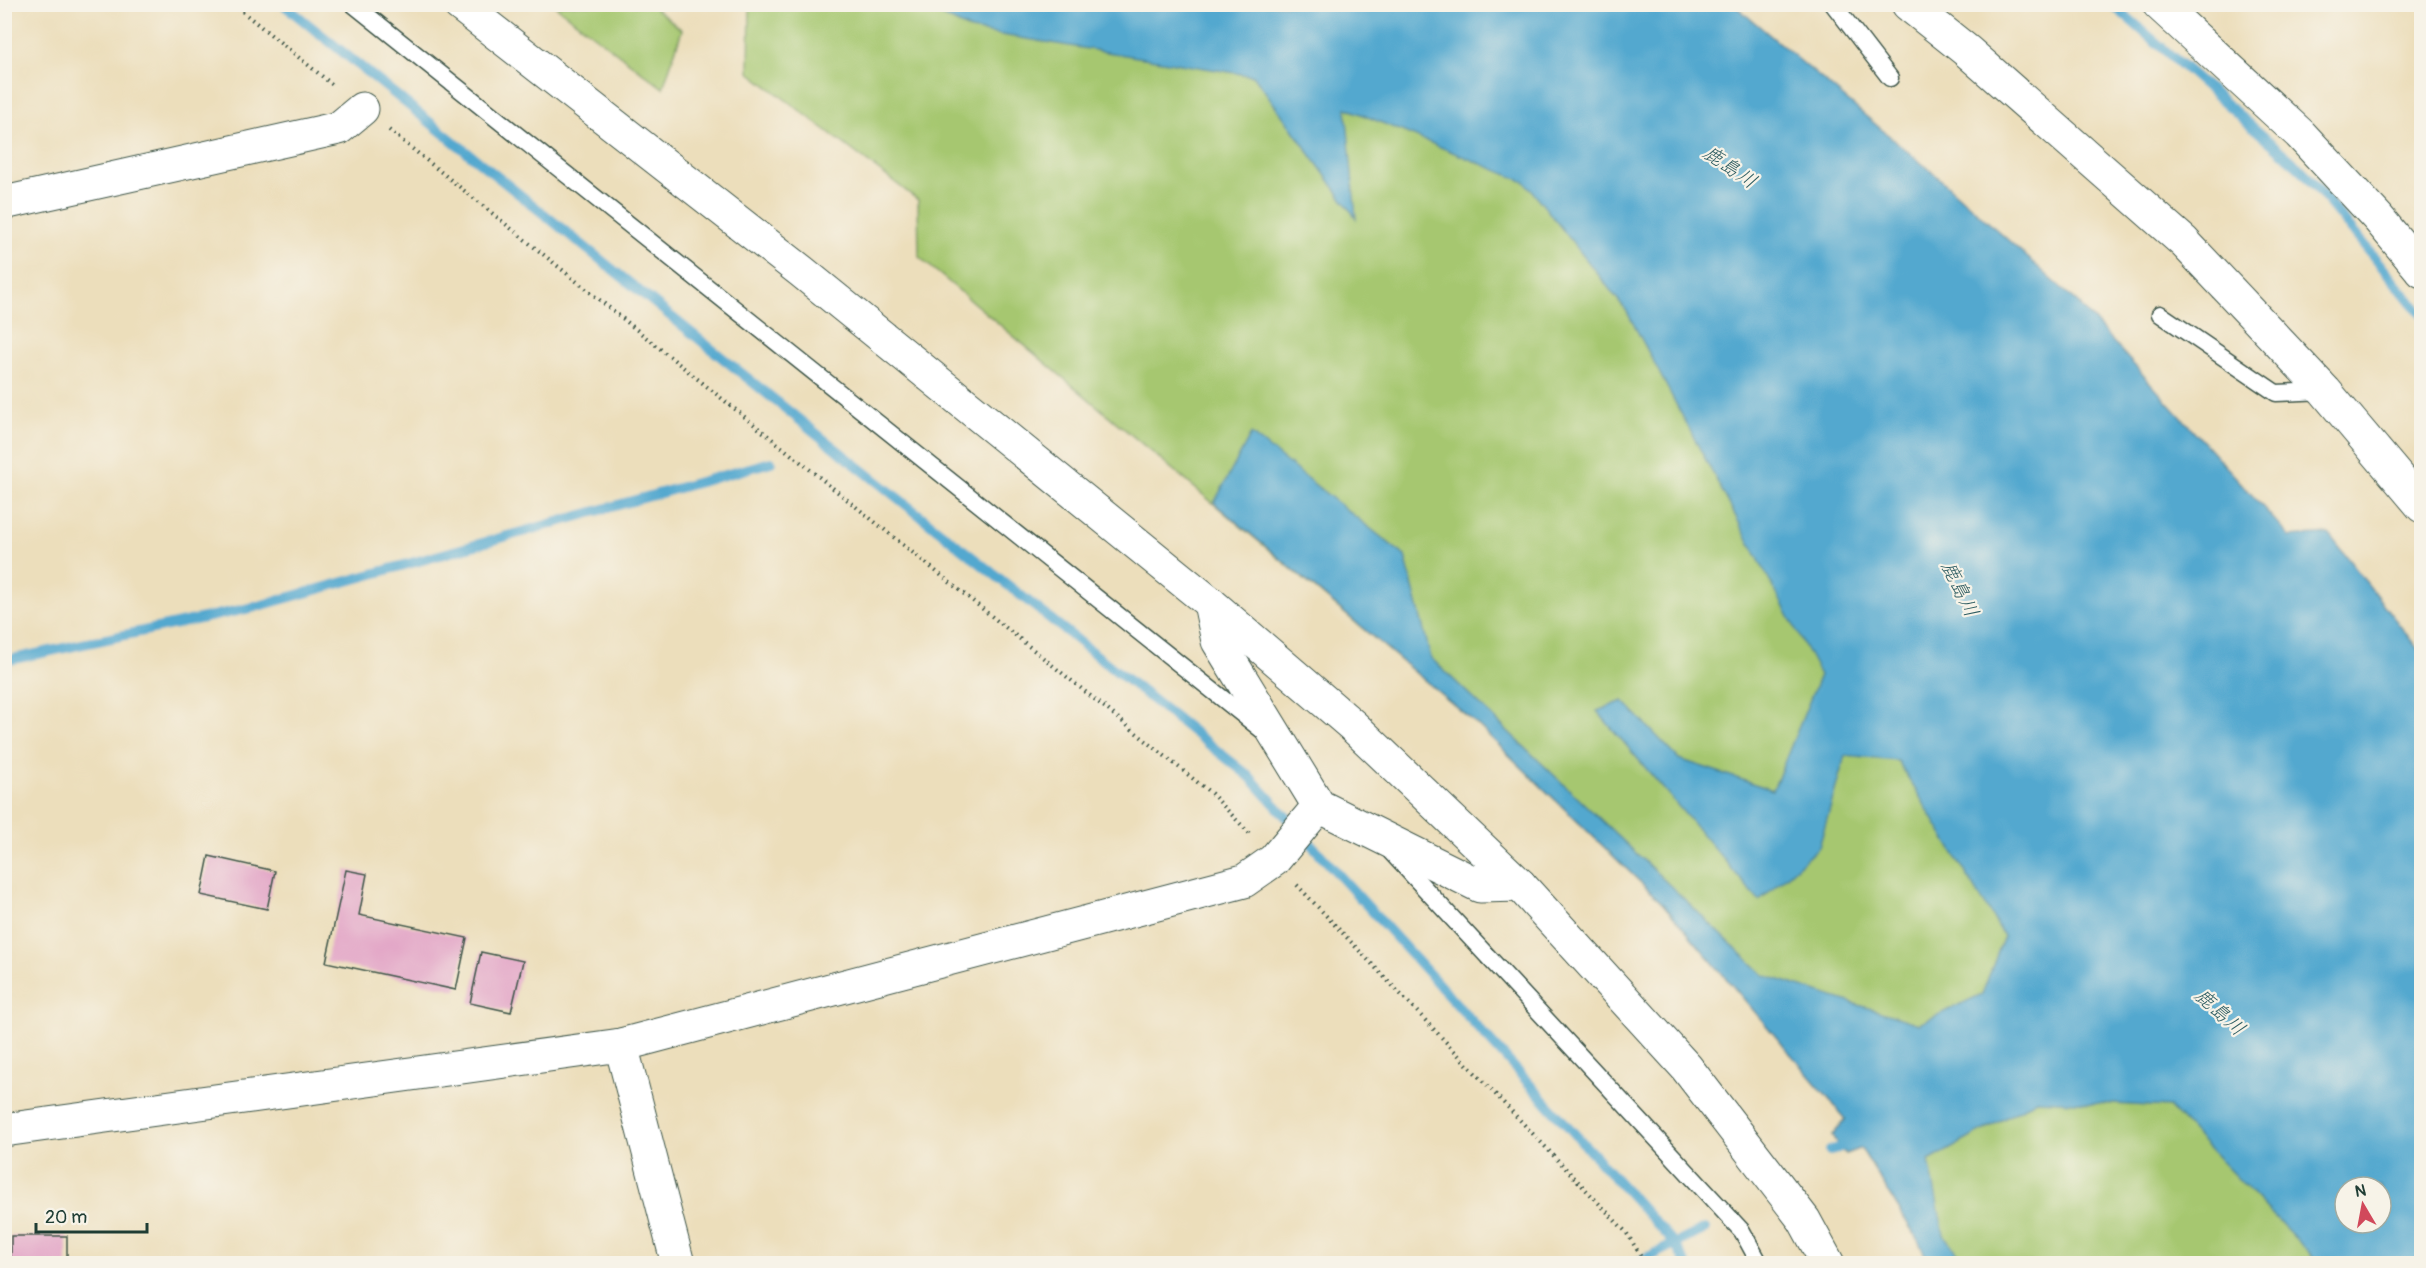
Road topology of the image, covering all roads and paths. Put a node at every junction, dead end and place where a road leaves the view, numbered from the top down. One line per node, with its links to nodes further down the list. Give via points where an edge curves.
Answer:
1 (233, 4): 8 (path)
2 (353, 4): 15 (lane)
3 (459, 4): 14 (street, via 801,271)
4 (1833, 4): 7 (lane)
5 (1908, 4): 12 (street, via 2184,242)
6 (2159, 4): 10 (street, via 2300,134)
7 (1890, 78)
8 (362, 108): 9 (street, via 339,128); 18 (path, via 1212,794)
9 (4, 202)
10 (2421, 271)
11 (2160, 314): 12 (lane, via 2276,393)
12 (2325, 391): 13 (street)
13 (2421, 506)
14 (1210, 603): 15 (street, via 1218,641); 19 (street, via 1352,725)
15 (1283, 747): 16 (street)
16 (1319, 806): 17 (street); 18 (street)
17 (1372, 832): 19 (street, via 1480,886); 24 (lane, via 1742,1231)
18 (1274, 860): 20 (street, via 1244,881); 23 (path, via 1626,1232)
19 (1520, 885): 25 (street, via 1686,1067 1804,1220)
20 (621, 1046): 21 (street); 22 (street)
21 (4, 1130)
22 (678, 1263)
23 (1646, 1263)
24 (1760, 1263)
25 (1828, 1263)

